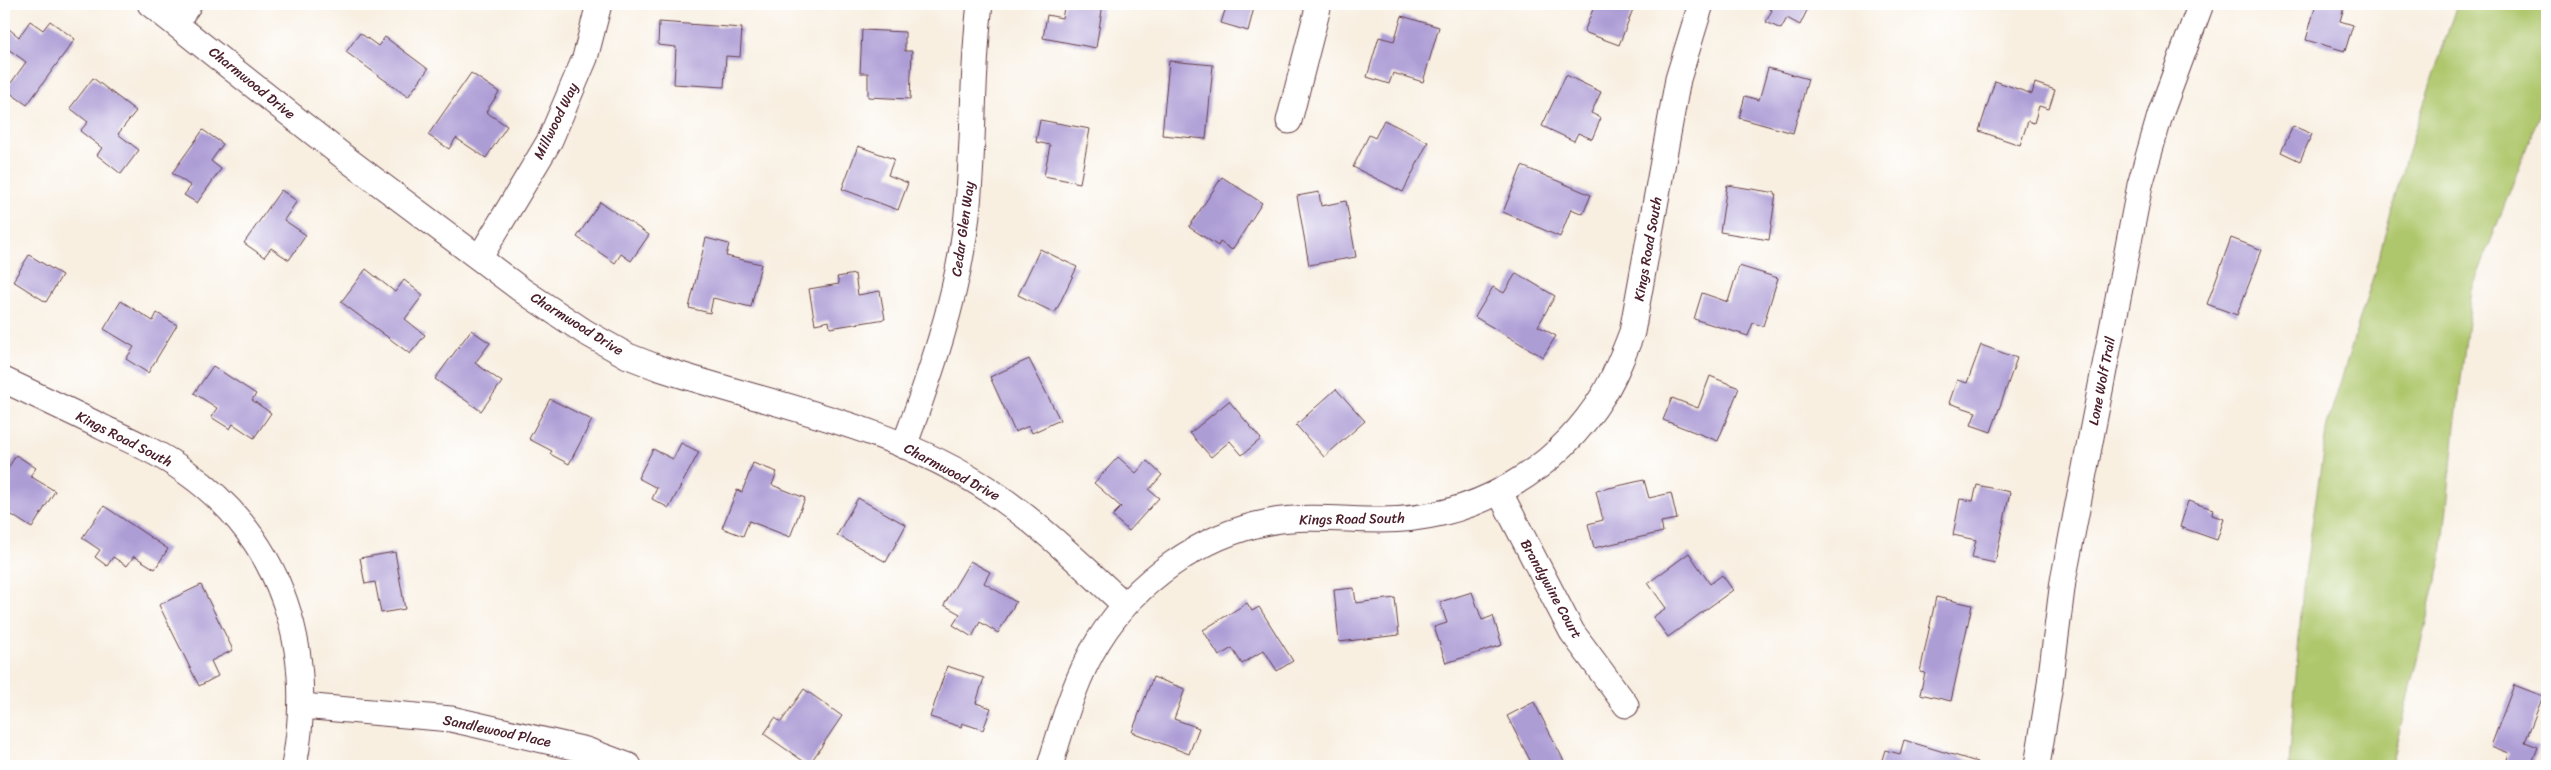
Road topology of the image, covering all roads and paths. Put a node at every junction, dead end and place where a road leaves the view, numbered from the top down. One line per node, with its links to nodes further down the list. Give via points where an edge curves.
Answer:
1 (150, 4): 7 (street, Charmwood Drive)
2 (599, 4): 9 (street, Millwood Way, via 585,58 550,140)
3 (980, 4): 11 (street, Cedar Glen Way, via 970,177 961,259 946,325)
4 (1319, 4): 8 (street)
5 (1701, 4): 12 (street, Kings Road South, via 1678,79 1640,295 1632,332 1620,362 1598,402 1554,455)
6 (2200, 4): 19 (street, Lone Wolf Trail, via 2161,112 2140,185 2063,581)
7 (183, 13): 9 (street, Charmwood Drive, via 348,160)
8 (1289, 121)
9 (480, 257): 11 (street, Charmwood Drive, via 546,307 628,356 855,427)
10 (4, 380): 15 (street, Kings Road South, via 154,452 192,476 232,512 266,560 282,592 298,647)
11 (904, 446): 13 (street, Charmwood Drive, via 991,491 1030,519)
12 (1500, 493): 13 (street, Kings Road South, via 1423,518 1381,520 1317,516 1247,528 1189,554); 14 (street, Brandywine Court, via 1572,632)
13 (1125, 605): 18 (street, Kings Road South, via 1099,640 1080,677)
14 (1626, 705)
15 (302, 706): 16 (street, Kings Road South); 17 (street, Sandlewood Place, via 450,719 586,750)
16 (294, 766)
17 (629, 766)
18 (1050, 766)
19 (2037, 766)

